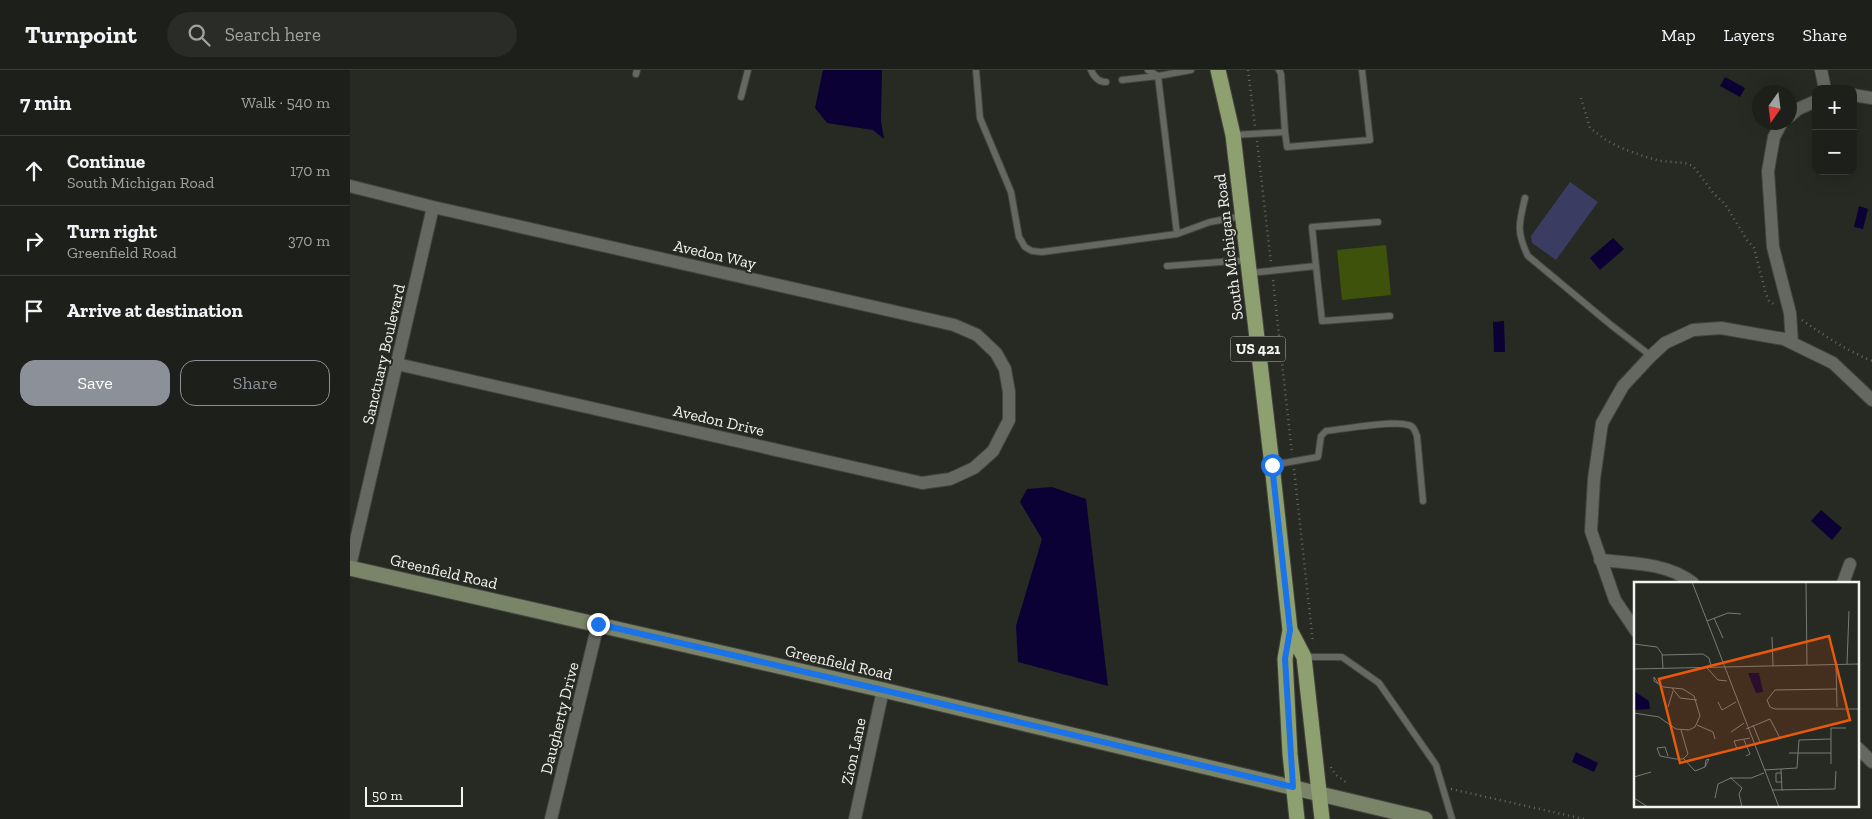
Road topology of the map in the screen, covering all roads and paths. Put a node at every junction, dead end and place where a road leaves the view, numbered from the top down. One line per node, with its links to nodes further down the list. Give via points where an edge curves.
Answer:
1 (748, 70): 16 (lane)
2 (976, 70): 30 (lane, via 980,118 1011,192 1019,237 1025,247 1042,252)
3 (1091, 70): 13 (lane, via 1094,77)
4 (1148, 70): 11 (lane)
5 (1191, 70): 11 (lane)
6 (1218, 70): 24 (main road, South Michigan Road / US 421)
7 (1248, 70): 23 (path)
8 (1279, 70): 22 (lane)
9 (1362, 70): 22 (lane, via 1370,140 1287,147)
10 (1822, 70): 14 (street)
11 (1158, 76): 12 (lane); 30 (lane)
12 (1122, 80)
13 (1106, 82)
14 (1824, 85)
15 (1857, 95): 18 (street)
16 (741, 97)
17 (1582, 98): 35 (path, via 1590,128 1606,140 1643,156 1693,166 1725,204 1754,248 1770,301)
18 (1872, 98)
19 (1812, 102): 20 (street)
20 (1797, 110)
21 (1778, 130): 35 (street, via 1768,171 1773,247)
22 (1285, 132): 23 (lane)
23 (1256, 133): 24 (lane); 34 (path)
24 (1233, 135): 28 (main road, South Michigan Road / US 421)
25 (350, 186): 27 (street, Avedon Way)
26 (1525, 198): 38 (lane, via 1518,224 1520,240 1528,256)
27 (433, 207): 40 (street, Sanctuary Boulevard); 42 (street, Avedon Way, via 954,325 977,335 996,353 1005,369)
28 (1242, 216): 30 (lane, via 1210,222); 32 (main road, South Michigan Road / US 421)
29 (1378, 222): 33 (lane, via 1312,227)
30 (1177, 234)
31 (1167, 266): 32 (lane)
32 (1248, 266): 34 (lane); 44 (main road, South Michigan Road / US 421)
33 (1316, 266): 34 (lane); 36 (lane, via 1322,321)
34 (1272, 270): 43 (path)
35 (1790, 313): 37 (street); 39 (path, via 1852,352)
36 (1390, 316)
37 (1792, 343): 38 (street, via 1722,328 1693,330 1665,343); 41 (street, via 1833,363)
38 (1652, 356): 46 (street, via 1623,386 1602,423 1591,531)
39 (1872, 360)
40 (398, 364): 42 (street, Avedon Drive, via 922,483 950,479 974,468 993,451); 48 (street, Sanctuary Boulevard)
41 (1872, 400)
42 (1009, 420)
43 (1293, 461): 44 (lane); 45 (lane, via 1318,457 1321,436 1326,431 1408,425 1415,429 1417,436); 54 (path)
44 (1272, 465): 53 (main road, South Michigan Road / US 421)
45 (1423, 501)
46 (1600, 560): 49 (street, via 1652,565); 52 (street, via 1614,600)
47 (1850, 564): 50 (street)
48 (350, 567): 51 (street, Greenfield Road)
49 (1693, 582)
50 (1843, 582)
51 (598, 624): 55 (street, Greenfield Road); 64 (street, Daugherty Drive)
52 (1634, 628)
53 (1290, 630): 54 (main road, South Michigan Road / US 421); 60 (main road, South Michigan Road / US 421, via 1285,659)
54 (1309, 657): 61 (lane, via 1342,657 1379,683 1436,765); 62 (main road, South Michigan Road / US 421)
55 (883, 690): 60 (street, Greenfield Road); 65 (street, Zion Lane)
56 (1860, 750): 58 (street)
57 (1329, 761): 59 (path, via 1335,774)
58 (1872, 762)
59 (1347, 783)
60 (1293, 787): 62 (street, Greenfield Road); 66 (main road, South Michigan Road / US 421)
61 (1442, 787): 69 (lane); 70 (path)
62 (1319, 794): 63 (street, Greenfield Road); 67 (main road, South Michigan Road / US 421)
63 (1408, 817): 68 (street, Greenfield Road)
64 (551, 819)
65 (855, 819)
66 (1297, 819)
67 (1322, 819)
68 (1425, 819)
69 (1452, 819)
70 (1584, 819)

